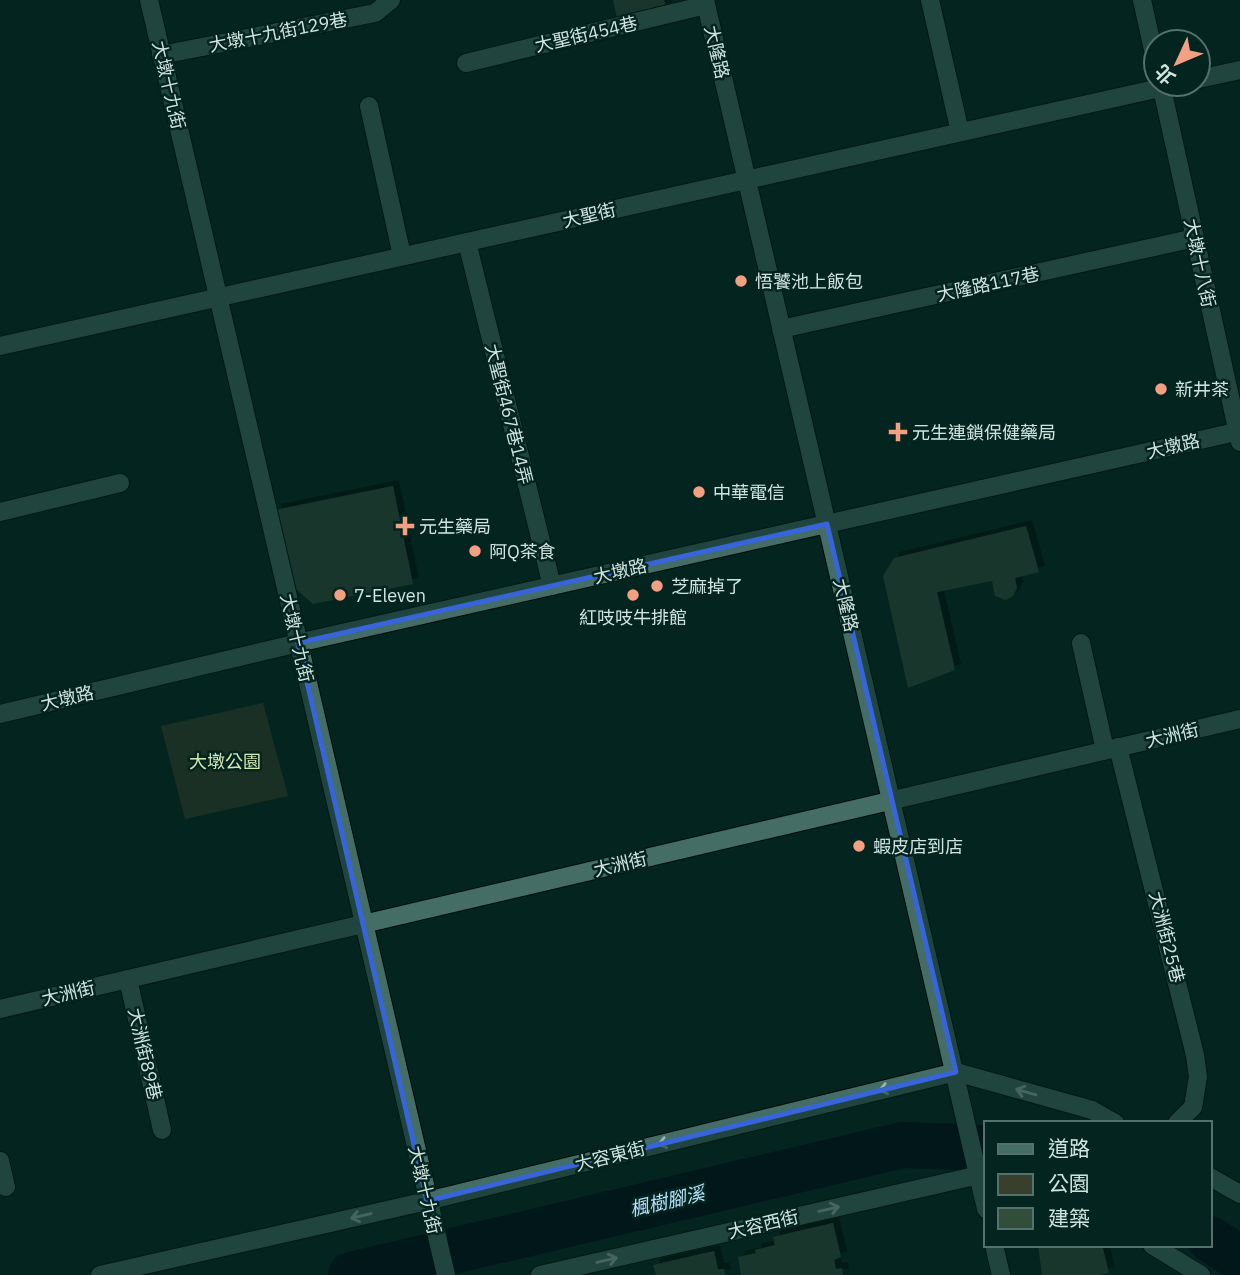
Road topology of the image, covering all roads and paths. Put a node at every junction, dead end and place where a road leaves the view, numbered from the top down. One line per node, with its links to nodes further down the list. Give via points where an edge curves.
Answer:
1 (149, 0): 7 (street, 大墩十九街)
2 (391, 0): 7 (street, 大墩十九街129巷, via 375,13)
3 (930, 0): 14 (street)
4 (1142, 0): 6 (street)
5 (706, 3): 8 (street, 大聖街454巷); 15 (street, 大隆路)
6 (1148, 28)
7 (162, 55): 19 (street, 大墩十九街)
8 (467, 63)
9 (1240, 70): 10 (street)
10 (1212, 76)
11 (1142, 91): 14 (street, 大聖街)
12 (1169, 98): 16 (street, 大墩十八街)
13 (369, 106): 18 (street)
14 (960, 132): 15 (street, 大聖街)
15 (746, 180): 17 (street, 大聖街); 20 (street, 大隆路)
16 (1195, 238): 20 (street, 大隆路117巷); 22 (street, 大墩十八街)
17 (467, 242): 18 (street, 大聖街); 26 (street, 大聖街467巷14弄)
18 (402, 256): 19 (street, 大聖街)
19 (218, 297): 21 (street, 大聖街); 27 (street, 大墩十九街)
20 (781, 330): 25 (street, 大隆路)
21 (0, 346)
22 (1239, 435): 25 (street, 大墩路)
23 (120, 483): 24 (street)
24 (0, 512)
25 (827, 524): 26 (street, 大墩路); 32 (street, 大隆路)
26 (552, 586): 27 (street, 大墩路)
27 (298, 643): 29 (street, 大墩路); 33 (street, 大墩十九街)
28 (1081, 643): 31 (street, 大洲街25巷)
29 (0, 713)
30 (1240, 719): 31 (street, 大洲街)
31 (1112, 749): 32 (street, 大洲街); 38 (street, 大洲街25巷, via 1195,1055 1198,1077 1193,1107)
32 (891, 800): 33 (street, 大洲街); 36 (street, 大隆路)
33 (363, 924): 34 (street, 大洲街); 45 (street, 大墩十九街)
34 (128, 979): 35 (street, 大洲街); 39 (street, 大洲街89巷)
35 (0, 1009)
36 (956, 1072): 37 (street, 大容東街, one-way to 36, via 1092,1110); 41 (street, 大隆路); 45 (street, 大容東街, one-way to 45)
37 (1111, 1121)
38 (1179, 1121)
39 (162, 1129)
40 (0, 1161): 43 (street)
41 (982, 1176): 50 (street, 大容西街, one-way to 41)
42 (1212, 1178): 44 (street)
43 (6, 1187)
44 (1240, 1195)
45 (428, 1201): 48 (street, 大容東街, one-way to 48); 49 (street, 大墩十九街)
46 (994, 1247): 51 (street)
47 (1155, 1247): 52 (street)
48 (100, 1275)
49 (446, 1275)
50 (540, 1275)
51 (1001, 1275)
52 (1201, 1275)

